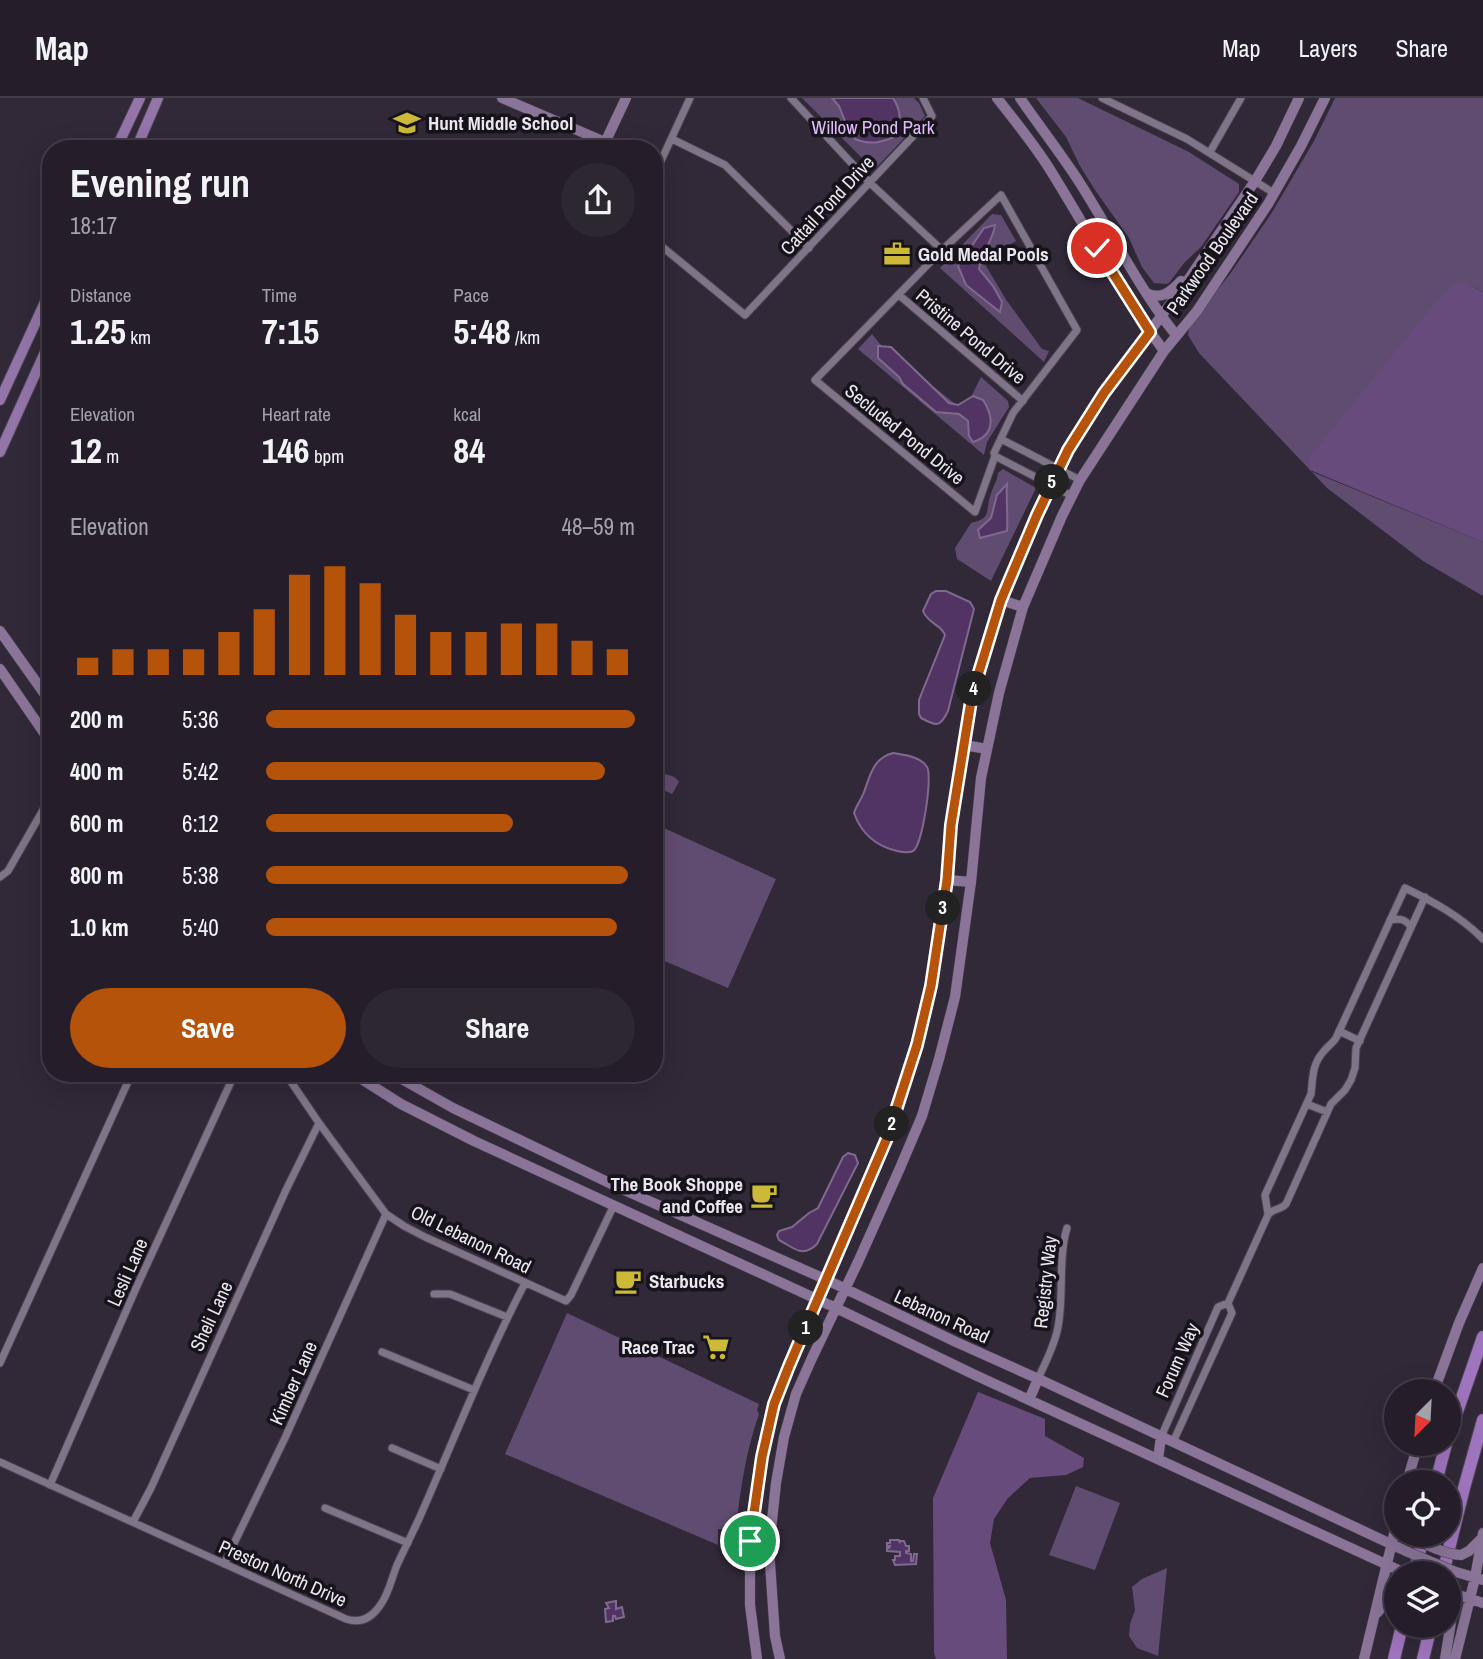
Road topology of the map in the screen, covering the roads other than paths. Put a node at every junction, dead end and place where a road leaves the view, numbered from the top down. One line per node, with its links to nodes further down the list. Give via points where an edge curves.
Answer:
1 (141, 98): 15 (main road)
2 (158, 98): 16 (main road)
3 (502, 98): 17 (main road)
4 (626, 98): 18 (main road)
5 (691, 98): 14 (street)
6 (791, 98): 22 (street)
7 (923, 98): 22 (street, Cattail Pond Drive, via 932,116)
8 (998, 98): 32 (main road, via 1048,166)
9 (1020, 98): 28 (main road, via 1076,177)
10 (1102, 98): 19 (street)
11 (1241, 98): 19 (street)
12 (1299, 98): 21 (main road, Parkwood Boulevard)
13 (1325, 98): 23 (main road, Parkwood Boulevard)
14 (671, 139): 20 (street); 25 (street, via 725,165)
15 (120, 140)
16 (140, 140)
17 (593, 140)
18 (606, 140)
19 (1210, 152): 21 (street)
20 (663, 156)
21 (1255, 181): 23 (street); 27 (main road, Parkwood Boulevard)
22 (870, 183): 25 (street, Cattail Pond Drive); 26 (street)
23 (1274, 193): 33 (main road, Parkwood Boulevard)
24 (663, 247): 25 (street, Cattail Pond Drive, via 745,315)
25 (808, 248)
26 (942, 250): 29 (street); 39 (street, via 1001,195 1077,330)
27 (1196, 267): 28 (main road, via 1166,294); 31 (main road, Parkwood Boulevard)
28 (1146, 293): 31 (main road)
29 (899, 295): 39 (street, Pristine Pond Drive); 42 (street, Secluded Pond Drive, via 815,380 975,512)
30 (42, 308): 36 (main road)
31 (1161, 316): 32 (main road, Parkwood Boulevard); 33 (main road)
32 (1150, 332): 34 (main road); 43 (main road, Parkwood Boulevard, via 1104,393)
33 (1177, 335): 34 (main road, Parkwood Boulevard)
34 (1164, 351): 44 (main road, Parkwood Boulevard)
35 (42, 359): 37 (main road)
36 (15, 367): 37 (main road); 38 (main road)
37 (34, 376): 41 (main road)
38 (0, 400)
39 (1023, 401): 40 (street)
40 (1001, 439): 42 (street); 43 (street)
41 (0, 452)
42 (995, 456): 45 (street)
43 (1058, 470): 44 (street); 45 (main road, Parkwood Boulevard)
44 (1080, 480): 46 (main road, Parkwood Boulevard)
45 (1051, 486): 46 (street); 47 (main road, Parkwood Boulevard)
46 (1072, 496): 48 (main road, Parkwood Boulevard)
47 (1001, 600): 48 (main road); 53 (main road, Parkwood Boulevard, via 972,695)
48 (1023, 607): 54 (main road, Parkwood Boulevard)
49 (0, 631): 51 (main road)
50 (0, 669): 52 (main road)
51 (42, 690)
52 (42, 730)
53 (964, 745): 54 (main road); 57 (main road, Parkwood Boulevard)
54 (987, 749): 58 (main road, Parkwood Boulevard)
55 (42, 812): 56 (street)
56 (0, 877)
57 (947, 880): 58 (main road); 79 (main road, Parkwood Boulevard, via 931,986 907,1080)
58 (971, 882): 81 (main road, Parkwood Boulevard, via 955,997 922,1116)
59 (1425, 897): 60 (street, Forum Way, via 1405,888); 61 (street, Forum Way); 62 (street, via 1458,916)
60 (1390, 920): 61 (street, via 1402,919); 63 (street, Forum Way)
61 (1411, 927): 64 (street, Forum Way)
62 (1483, 939)
63 (1339, 1031): 64 (street); 70 (street, Forum Way, via 1317,1061)
64 (1360, 1041): 71 (street, Forum Way, via 1351,1080)
65 (128, 1082): 91 (street)
66 (231, 1082): 104 (street, Lesli Lane)
67 (291, 1082): 72 (street, Old Lebanon Road)
68 (366, 1082): 74 (main road, Lebanon Road, via 474,1141)
69 (407, 1082): 73 (main road, Lebanon Road)
70 (1307, 1104): 71 (street); 76 (street, Forum Way, via 1265,1195)
71 (1327, 1112): 76 (street, Forum Way, via 1285,1205)
72 (318, 1122): 75 (street, Old Lebanon Road); 106 (street, Sheli Lane)
73 (622, 1189): 74 (main road); 79 (main road, Lebanon Road)
74 (614, 1205): 80 (street, Old Lebanon Road, via 566,1301); 83 (main road, Lebanon Road)
75 (386, 1213): 80 (street, Old Lebanon Road, via 425,1237); 118 (street, Kimber Lane)
76 (1268, 1215): 84 (street, Forum Way)
77 (1067, 1228): 92 (street, Registry Way, via 1058,1329)
78 (1483, 1268): 93 (main road)
79 (827, 1280): 81 (main road, Lebanon Road); 83 (main road, Parkwood Boulevard)
80 (524, 1283): 86 (street, Preston North Drive)
81 (845, 1289): 85 (main road, Parkwood Boulevard); 92 (main road, Lebanon Road)
82 (434, 1294): 86 (street, via 450,1294)
83 (817, 1301): 85 (main road, Lebanon Road); 107 (main road, Parkwood Boulevard, via 772,1413)
84 (1228, 1303): 98 (street, Forum Way, via 1218,1307); 99 (street, Forum Way, via 1232,1313)
85 (836, 1308): 96 (main road, Lebanon Road); 109 (main road, Parkwood Boulevard, via 790,1414)
86 (507, 1317): 94 (street, Preston North Drive)
87 (1483, 1323): 90 (highway)
88 (1483, 1337): 90 (highway)
89 (382, 1352): 94 (street)
90 (1476, 1353): 95 (highway)
91 (0, 1363)
92 (1038, 1379): 96 (main road); 98 (main road, Lebanon Road)
93 (1438, 1379)
94 (474, 1390): 103 (street, Preston North Drive)
95 (1461, 1399)
96 (1029, 1400): 101 (main road, Lebanon Road)
97 (1483, 1420): 117 (highway, via 1464,1488)
98 (1161, 1437): 99 (main road, Lebanon Road); 101 (main road)
99 (1173, 1442): 101 (main road); 110 (main road, Lebanon Road)
100 (391, 1448): 103 (street)
101 (1157, 1459): 119 (main road, Lebanon Road)
102 (0, 1462): 104 (street, Preston North Drive)
103 (441, 1469): 111 (street, Preston North Drive)
104 (50, 1485): 106 (street, Preston North Drive)
105 (325, 1508): 111 (street)
106 (133, 1522): 118 (street, Preston North Drive)
107 (750, 1535): 109 (main road); 114 (main road, Parkwood Boulevard)
108 (1483, 1535): 113 (main road, bridge, via 1461,1555); 122 (main road)
109 (770, 1538): 115 (main road, Parkwood Boulevard)
110 (1384, 1540)
111 (408, 1543): 118 (street, Preston North Drive, via 383,1603 372,1616 355,1622)
112 (1398, 1547): 116 (main road, Lebanon Road, bridge)
113 (1434, 1547)
114 (749, 1548): 115 (main road); 131 (main road, Parkwood Boulevard)
115 (769, 1549): 132 (main road, Parkwood Boulevard)
116 (1427, 1561)
117 (1452, 1561)
118 (224, 1564)
119 (1384, 1564)
120 (1461, 1575): 122 (main road, Lebanon Road)
121 (1384, 1576): 127 (main road)
122 (1479, 1579): 124 (main road)
123 (1461, 1596): 124 (main road)
124 (1469, 1599): 125 (main road); 137 (main road)
125 (1483, 1603)
126 (1384, 1605): 127 (main road)
127 (1373, 1618): 133 (main road)
128 (1399, 1638): 134 (highway)
129 (1428, 1638): 135 (highway)
130 (1448, 1638): 136 (main road)
131 (757, 1659)
132 (780, 1659)
133 (1364, 1659)
134 (1394, 1659)
135 (1423, 1659)
136 (1445, 1659)
137 (1455, 1659)

